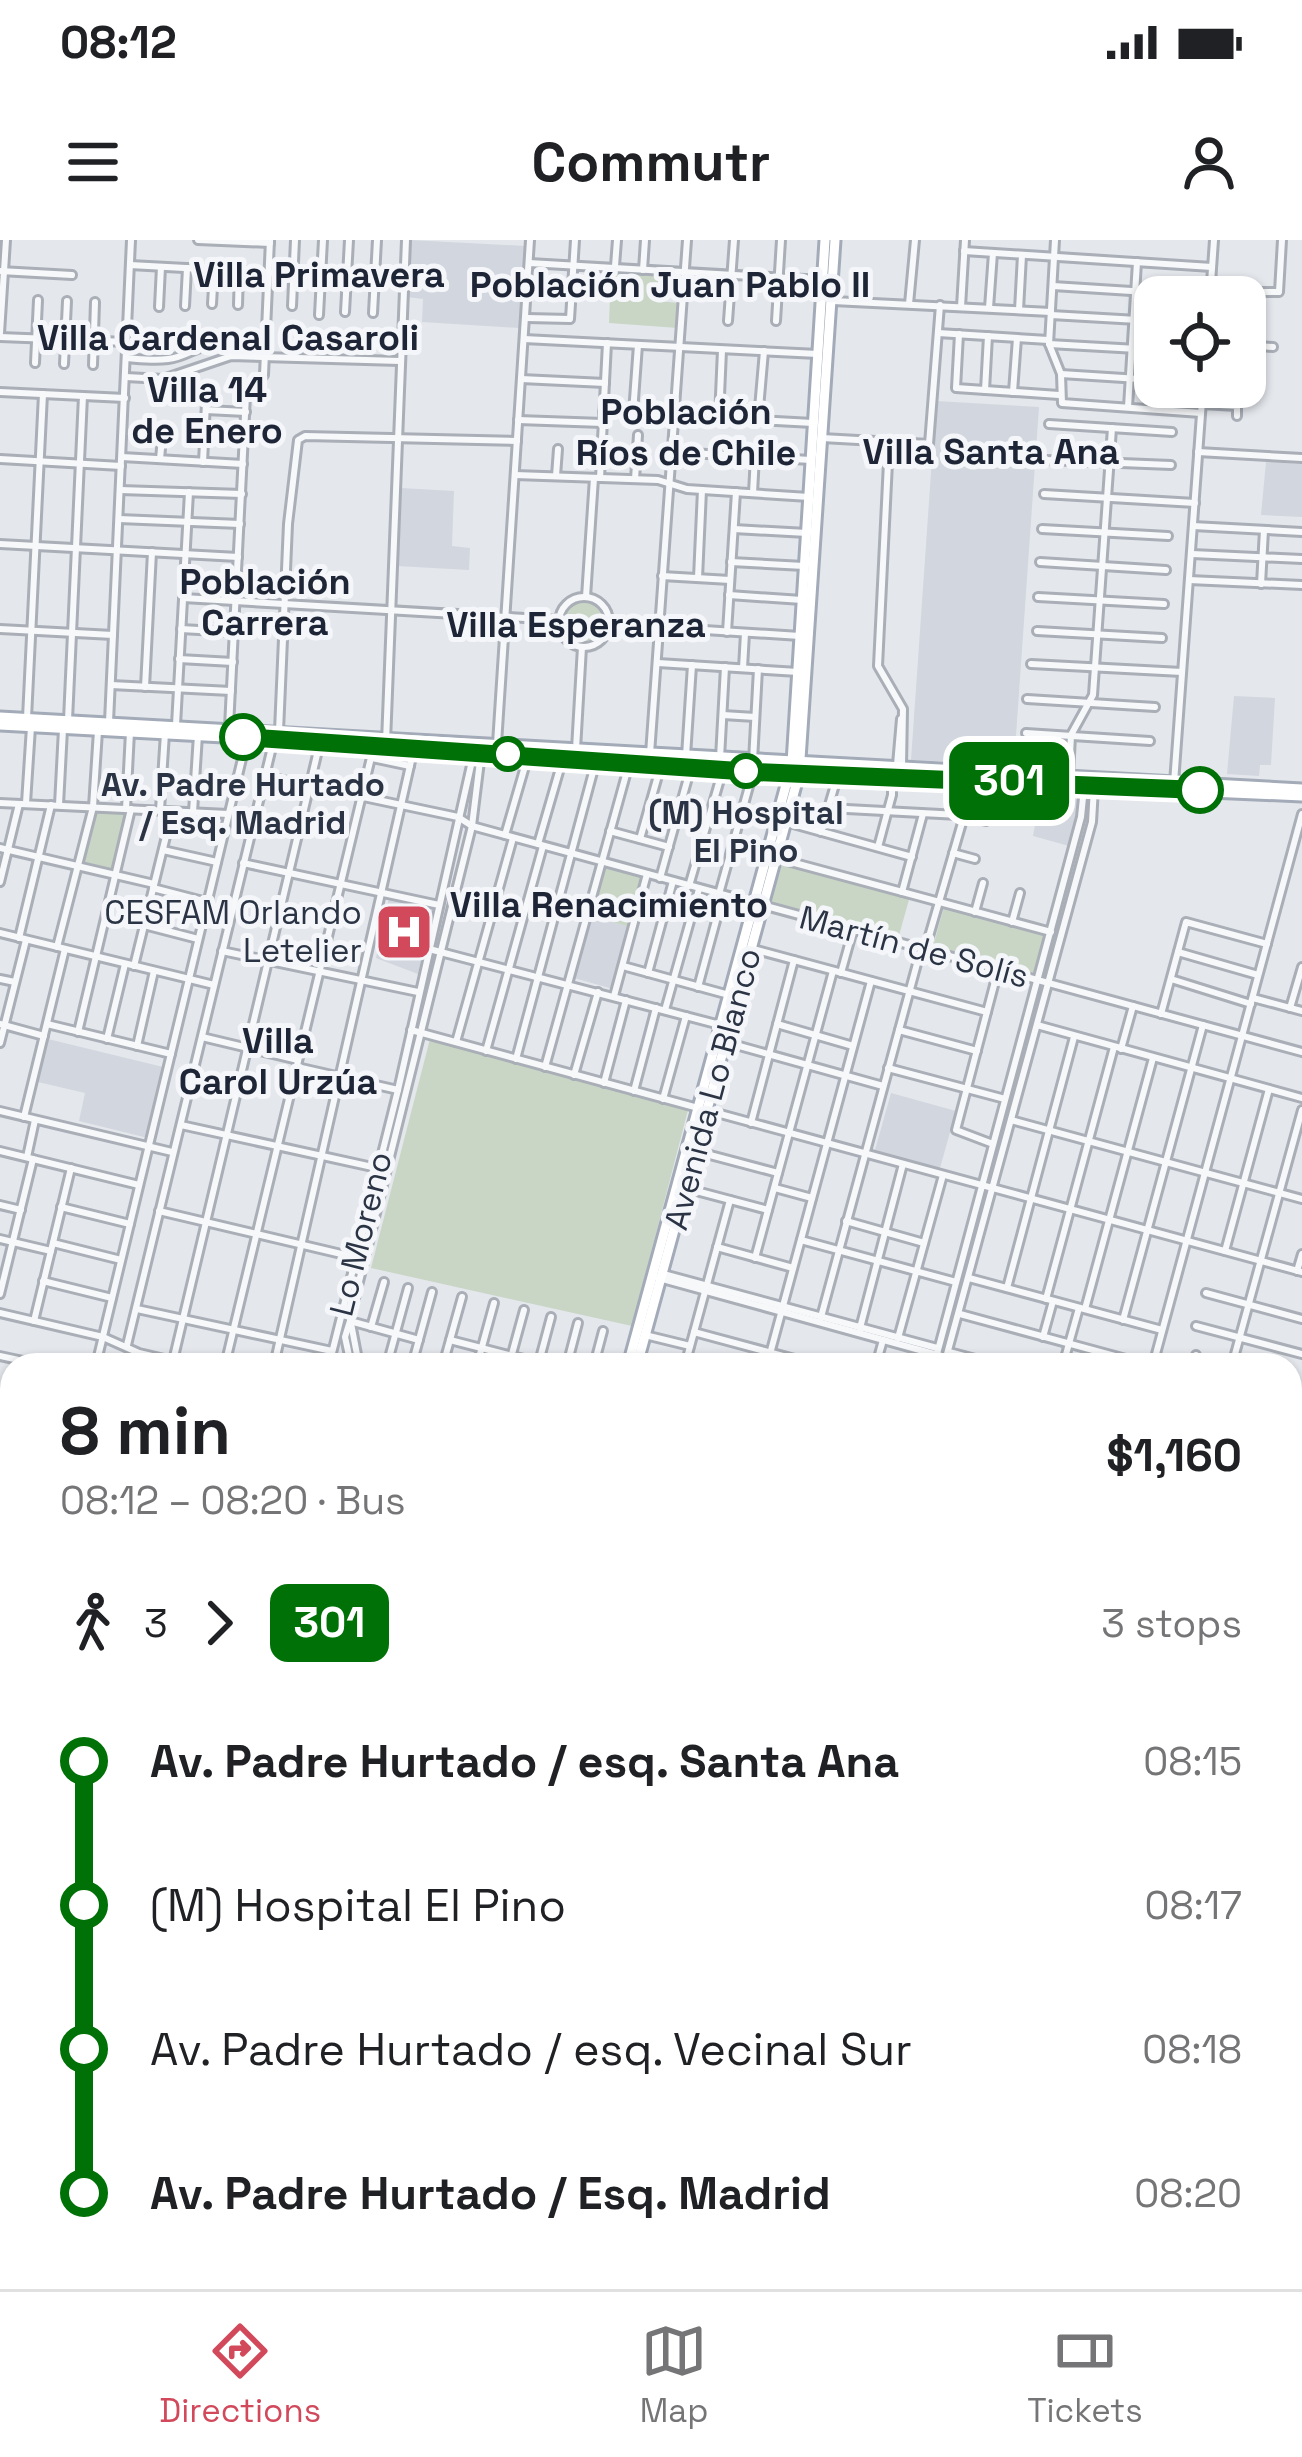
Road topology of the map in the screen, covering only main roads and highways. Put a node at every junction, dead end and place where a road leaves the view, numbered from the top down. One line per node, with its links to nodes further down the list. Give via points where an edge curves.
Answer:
1 (825, 240): 3 (main road, Avenida Lo Blanco)
2 (835, 240): 3 (main road, Avenida Lo Blanco)
3 (826, 300): 10 (main road, Avenida Lo Blanco); 10 (main road, Avenida Lo Blanco)
4 (0, 721): 5 (main road)
5 (65, 724): 6 (main road); 6 (main road)
6 (276, 735): 7 (main road); 7 (main road)
7 (382, 742): 8 (main road); 8 (main road)
8 (485, 748): 9 (main road); 9 (main road)
9 (688, 761): 10 (main road)
10 (795, 768): 11 (main road); 11 (main road); 15 (main road, Avenida Lo Blanco); 15 (main road, Avenida Lo Blanco)
11 (897, 771): 12 (main road)
12 (964, 776): 13 (main road); 13 (main road)
13 (1090, 783): 14 (main road); 14 (main road)
14 (1302, 792)
15 (759, 905): 16 (main road, Avenida Lo Blanco); 16 (main road, Avenida Lo Blanco)
16 (725, 1026): 17 (main road, Avenida Lo Blanco); 17 (main road, Avenida Lo Blanco)
17 (702, 1110): 18 (main road, Avenida Lo Blanco); 18 (main road, Avenida Lo Blanco)
18 (657, 1277): 19 (main road, Avenida Lo Blanco); 20 (main road, Avenida Lo Blanco)
19 (635, 1353)
20 (637, 1353)

